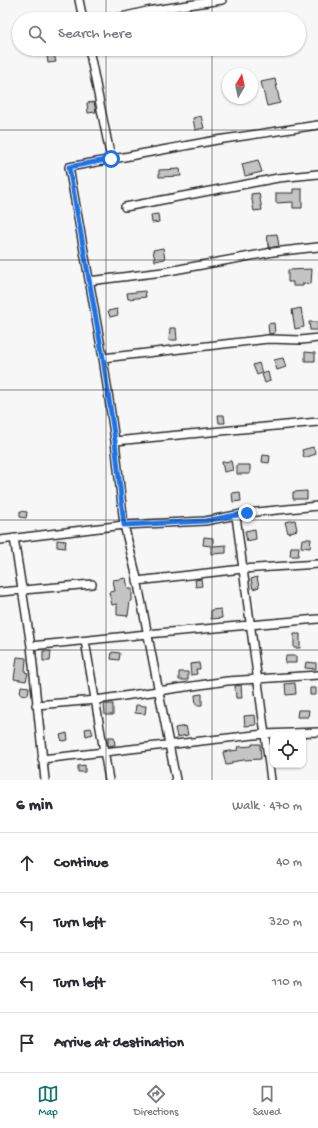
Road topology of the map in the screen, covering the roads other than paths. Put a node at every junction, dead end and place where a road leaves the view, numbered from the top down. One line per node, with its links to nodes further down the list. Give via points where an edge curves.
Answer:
1 (79, 0): 3 (street)
2 (222, 0): 4 (street)
3 (82, 12)
4 (143, 12)
5 (90, 56): 7 (street)
6 (318, 125): 7 (street)
7 (111, 159): 11 (street, via 69,167)
8 (318, 174): 9 (street, via 278,178)
9 (125, 207)
10 (318, 247): 11 (street)
11 (89, 281): 13 (street)
12 (318, 338): 13 (street, via 268,339)
13 (103, 358): 15 (street)
14 (318, 422): 15 (street)
15 (115, 441): 18 (street)
16 (318, 506): 17 (street)
17 (236, 516): 18 (street, via 205,521); 22 (street)
18 (124, 525): 19 (street); 23 (street)
19 (14, 538): 20 (street); 25 (street)
20 (0, 540)
21 (318, 564): 22 (street)
22 (242, 569): 23 (street); 28 (street)
23 (137, 580): 29 (street)
24 (92, 584): 25 (street)
25 (22, 590): 26 (street); 31 (street)
26 (0, 592)
27 (318, 619): 28 (street)
28 (250, 624): 29 (street); 33 (street)
29 (147, 634): 30 (street); 34 (street)
30 (85, 641): 31 (street); 35 (street)
31 (31, 646): 36 (street)
32 (318, 675): 33 (street)
33 (257, 679): 34 (street); 38 (street)
34 (159, 690): 35 (street); 39 (street)
35 (96, 700): 36 (street); 40 (street)
36 (36, 705): 41 (street)
37 (318, 732): 38 (street)
38 (264, 734): 39 (street); 45 (street)
39 (170, 745): 40 (street); 44 (street)
40 (104, 752): 41 (street); 43 (street)
41 (42, 759): 42 (street)
42 (45, 780)
43 (109, 780)
44 (176, 780)
45 (271, 780)

